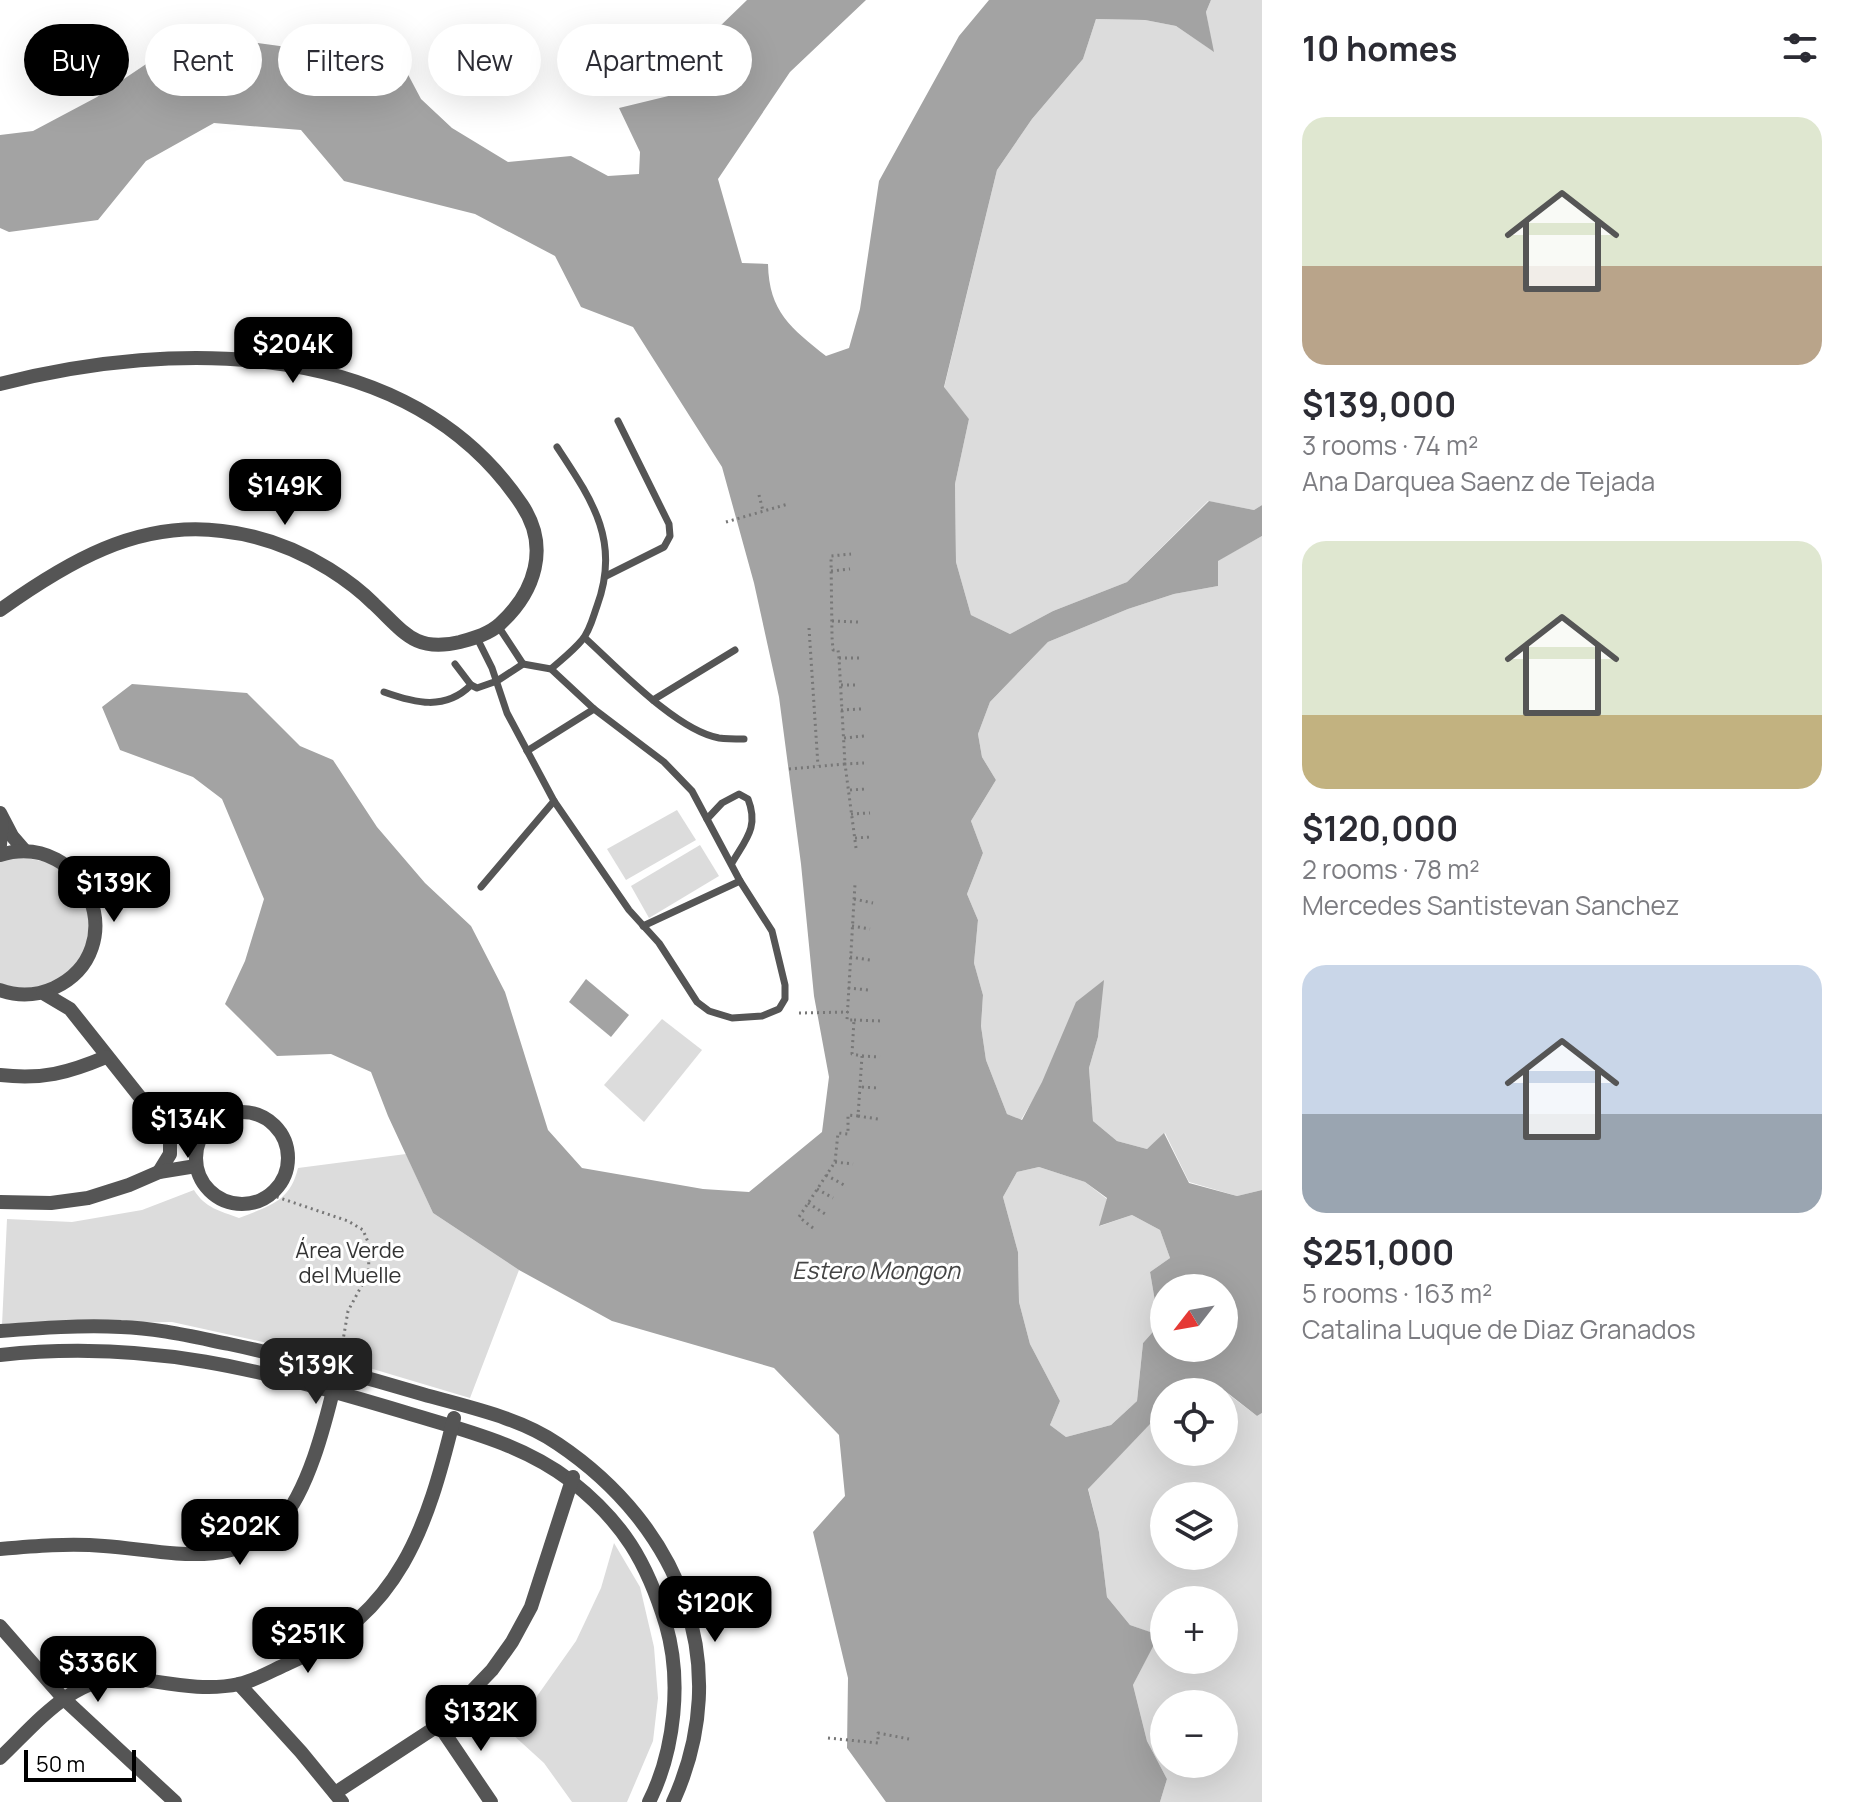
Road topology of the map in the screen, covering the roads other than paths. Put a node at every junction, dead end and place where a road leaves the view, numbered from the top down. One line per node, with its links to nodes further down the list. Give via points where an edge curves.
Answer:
1 (0, 384): 6 (street, via 107,363 207,358 332,372 385,392 438,419 478,451 530,517 538,541 537,561 522,599)
2 (618, 421): 4 (lane, via 669,524 670,536 664,547)
3 (557, 447): 4 (lane, via 605,535)
4 (606, 576): 8 (lane)
5 (0, 610): 7 (street, via 74,562 130,538 167,531 222,531 309,557 355,587 420,643 439,647)
6 (498, 626): 7 (street); 11 (lane)
7 (477, 638): 13 (lane)
8 (585, 638): 12 (lane); 16 (lane)
9 (735, 650): 16 (lane)
10 (455, 664): 14 (lane)
11 (523, 664): 12 (lane); 13 (lane)
12 (551, 669): 17 (lane)
13 (497, 681): 14 (lane, via 483,688); 19 (lane)
14 (471, 685): 15 (lane, via 455,698 431,703)
15 (384, 692)
16 (653, 700): 18 (lane, via 690,727 717,738)
17 (594, 709): 19 (lane); 22 (lane, via 678,774)
18 (744, 739)
19 (527, 751): 20 (lane)
20 (554, 801): 28 (lane); 29 (lane)
21 (1, 816): 23 (street); 24 (street)
22 (707, 819): 26 (lane); 26 (lane, via 732,796 748,799 753,811 750,834)
23 (0, 845)
24 (25, 851): 25 (street); 30 (street, via 67,866 85,885 95,909 95,935 87,960)
25 (0, 855)
26 (732, 863): 27 (lane)
27 (740, 881): 29 (lane); 29 (lane, via 772,931 783,970 785,999 772,1013 732,1018 709,1011 686,988)
28 (481, 887)
29 (643, 926)
30 (66, 982): 32 (street); 33 (street)
31 (0, 990): 32 (street)
32 (43, 993): 33 (street)
33 (70, 1009): 34 (street)
34 (106, 1057): 35 (street, via 54,1076); 36 (street)
35 (0, 1075)
36 (170, 1135): 37 (street); 39 (street, via 170,1154)
37 (199, 1138): 38 (street); 38 (street, via 220,1116 250,1112 276,1126 285,1139 287,1169 271,1195 241,1205 212,1193)
38 (196, 1166): 39 (street)
39 (159, 1172): 40 (street, via 88,1198)
40 (0, 1202)
41 (0, 1331): 43 (street, via 124,1327)
42 (0, 1355): 44 (street, via 88,1349 153,1353 229,1364)
43 (338, 1369): 44 (street); 45 (street)
44 (333, 1391): 46 (street); 49 (street, via 313,1458 292,1503 280,1522 245,1546 209,1555 101,1545)
45 (457, 1404): 46 (street); 47 (street, via 539,1433)
46 (452, 1427): 48 (street, via 514,1447); 51 (street, via 415,1541 377,1602 347,1631 312,1653)
47 (579, 1460): 48 (street); 59 (street, via 628,1502 672,1567 690,1615 699,1693)
48 (571, 1482): 53 (street, via 531,1607 512,1642); 58 (street, via 614,1521 637,1552 654,1585 670,1640 674,1698 669,1743)
49 (0, 1549)
50 (0, 1626): 52 (street)
51 (239, 1684): 52 (street, via 180,1686 111,1678); 55 (street)
52 (63, 1698): 54 (street); 56 (street)
53 (439, 1725): 55 (street); 57 (street)
54 (0, 1758)
55 (339, 1798)
56 (175, 1802)
57 (491, 1802)
58 (649, 1802)
59 (673, 1802)

